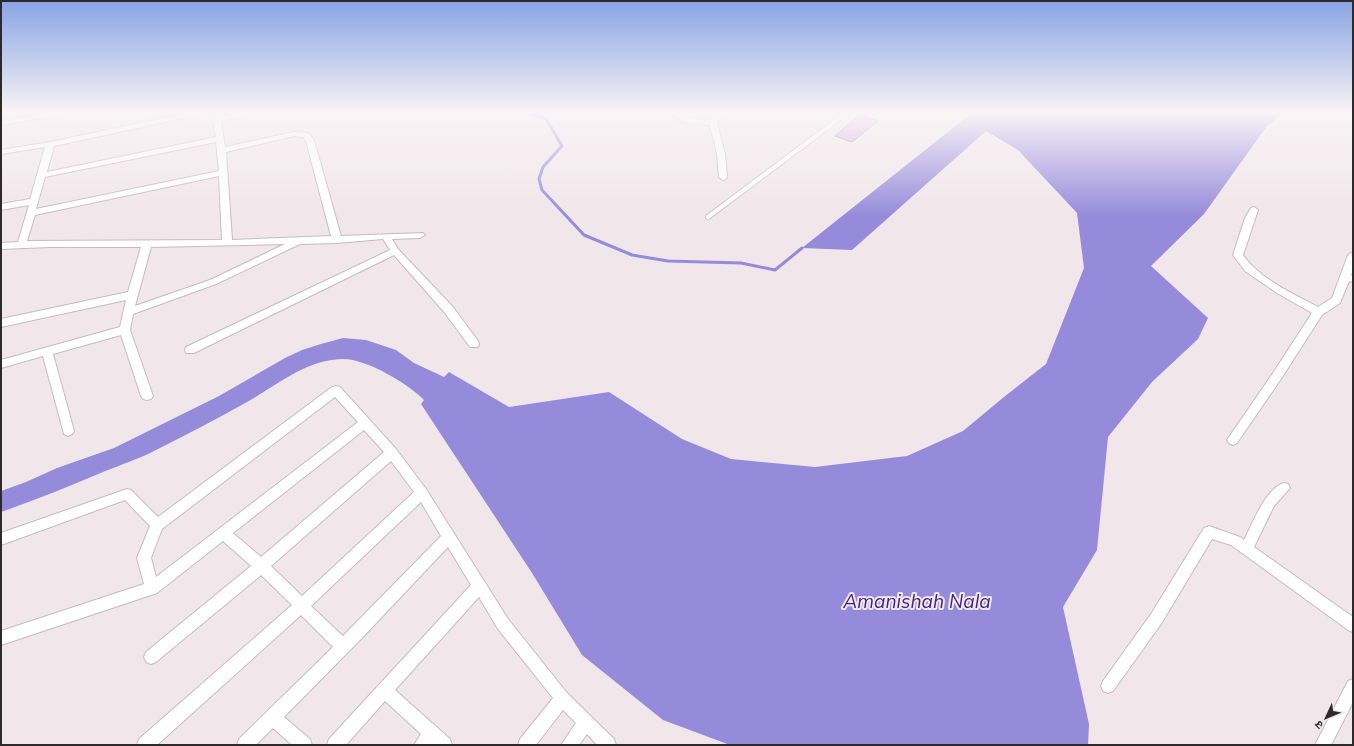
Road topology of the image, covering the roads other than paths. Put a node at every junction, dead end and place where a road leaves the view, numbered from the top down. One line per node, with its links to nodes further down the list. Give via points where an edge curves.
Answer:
1 (33, 147): 10 (street)
2 (49, 147): 12 (street)
3 (181, 147): 12 (street)
4 (221, 147): 9 (street)
5 (236, 147): 9 (street)
6 (312, 147): 21 (street)
7 (719, 147): 13 (street)
8 (802, 147): 18 (lane)
9 (222, 150): 11 (street)
10 (1, 152)
11 (223, 173): 17 (street); 23 (street)
12 (42, 175): 14 (street)
13 (723, 177)
14 (34, 201): 15 (street); 17 (street)
15 (1, 207)
16 (1254, 210): 32 (street, via 1238,255 1248,269)
17 (31, 213): 24 (street)
18 (708, 217)
19 (420, 235): 20 (street)
20 (386, 236): 21 (street); 27 (street)
21 (336, 240): 22 (street)
22 (300, 241): 23 (street); 31 (street, via 213,282)
23 (227, 242): 25 (street)
24 (22, 244): 25 (street); 26 (street)
25 (147, 244): 30 (street)
26 (1, 246)
27 (395, 251): 35 (street, via 449,310); 36 (street)
28 (1353, 255): 29 (street)
29 (1350, 278): 32 (street, via 1336,300)
30 (133, 295): 31 (street); 33 (street)
31 (128, 312): 34 (street)
32 (1318, 312): 42 (street)
33 (1, 323)
34 (125, 330): 37 (street); 39 (street)
35 (474, 344)
36 (190, 350)
37 (47, 351): 38 (street); 41 (street)
38 (1, 364)
39 (147, 396)
40 (366, 423): 43 (street); 46 (street, via 336,390); 47 (street)
41 (68, 431)
42 (1233, 440)
43 (392, 453): 45 (street); 51 (street)
44 (1284, 488): 50 (street, via 1270,502)
45 (422, 493): 48 (street); 54 (street)
46 (157, 525): 49 (street, via 127,494); 53 (street, via 144,558)
47 (223, 532): 51 (street); 53 (street)
48 (449, 537): 52 (street); 57 (street)
49 (1, 539)
50 (1246, 549): 55 (street); 59 (street, via 1235,541 1209,532 1156,619)
51 (261, 566): 54 (street); 58 (street)
52 (480, 586): 61 (street); 62 (street, via 503,624)
53 (152, 588): 56 (street)
54 (301, 606): 57 (street); 66 (street)
55 (1353, 625)
56 (1, 638)
57 (343, 646): 63 (street)
58 (151, 657)
59 (1108, 686)
60 (1353, 686): 74 (street)
61 (384, 690): 65 (street); 69 (street)
62 (562, 698): 64 (street); 71 (street)
63 (273, 717): 67 (street); 68 (street)
64 (586, 722): 72 (street); 73 (street)
65 (427, 740): 70 (street)
66 (145, 745)
67 (245, 745)
68 (304, 745)
69 (335, 745)
70 (444, 745)
71 (526, 745)
72 (569, 745)
73 (608, 745)
74 (1323, 745)

